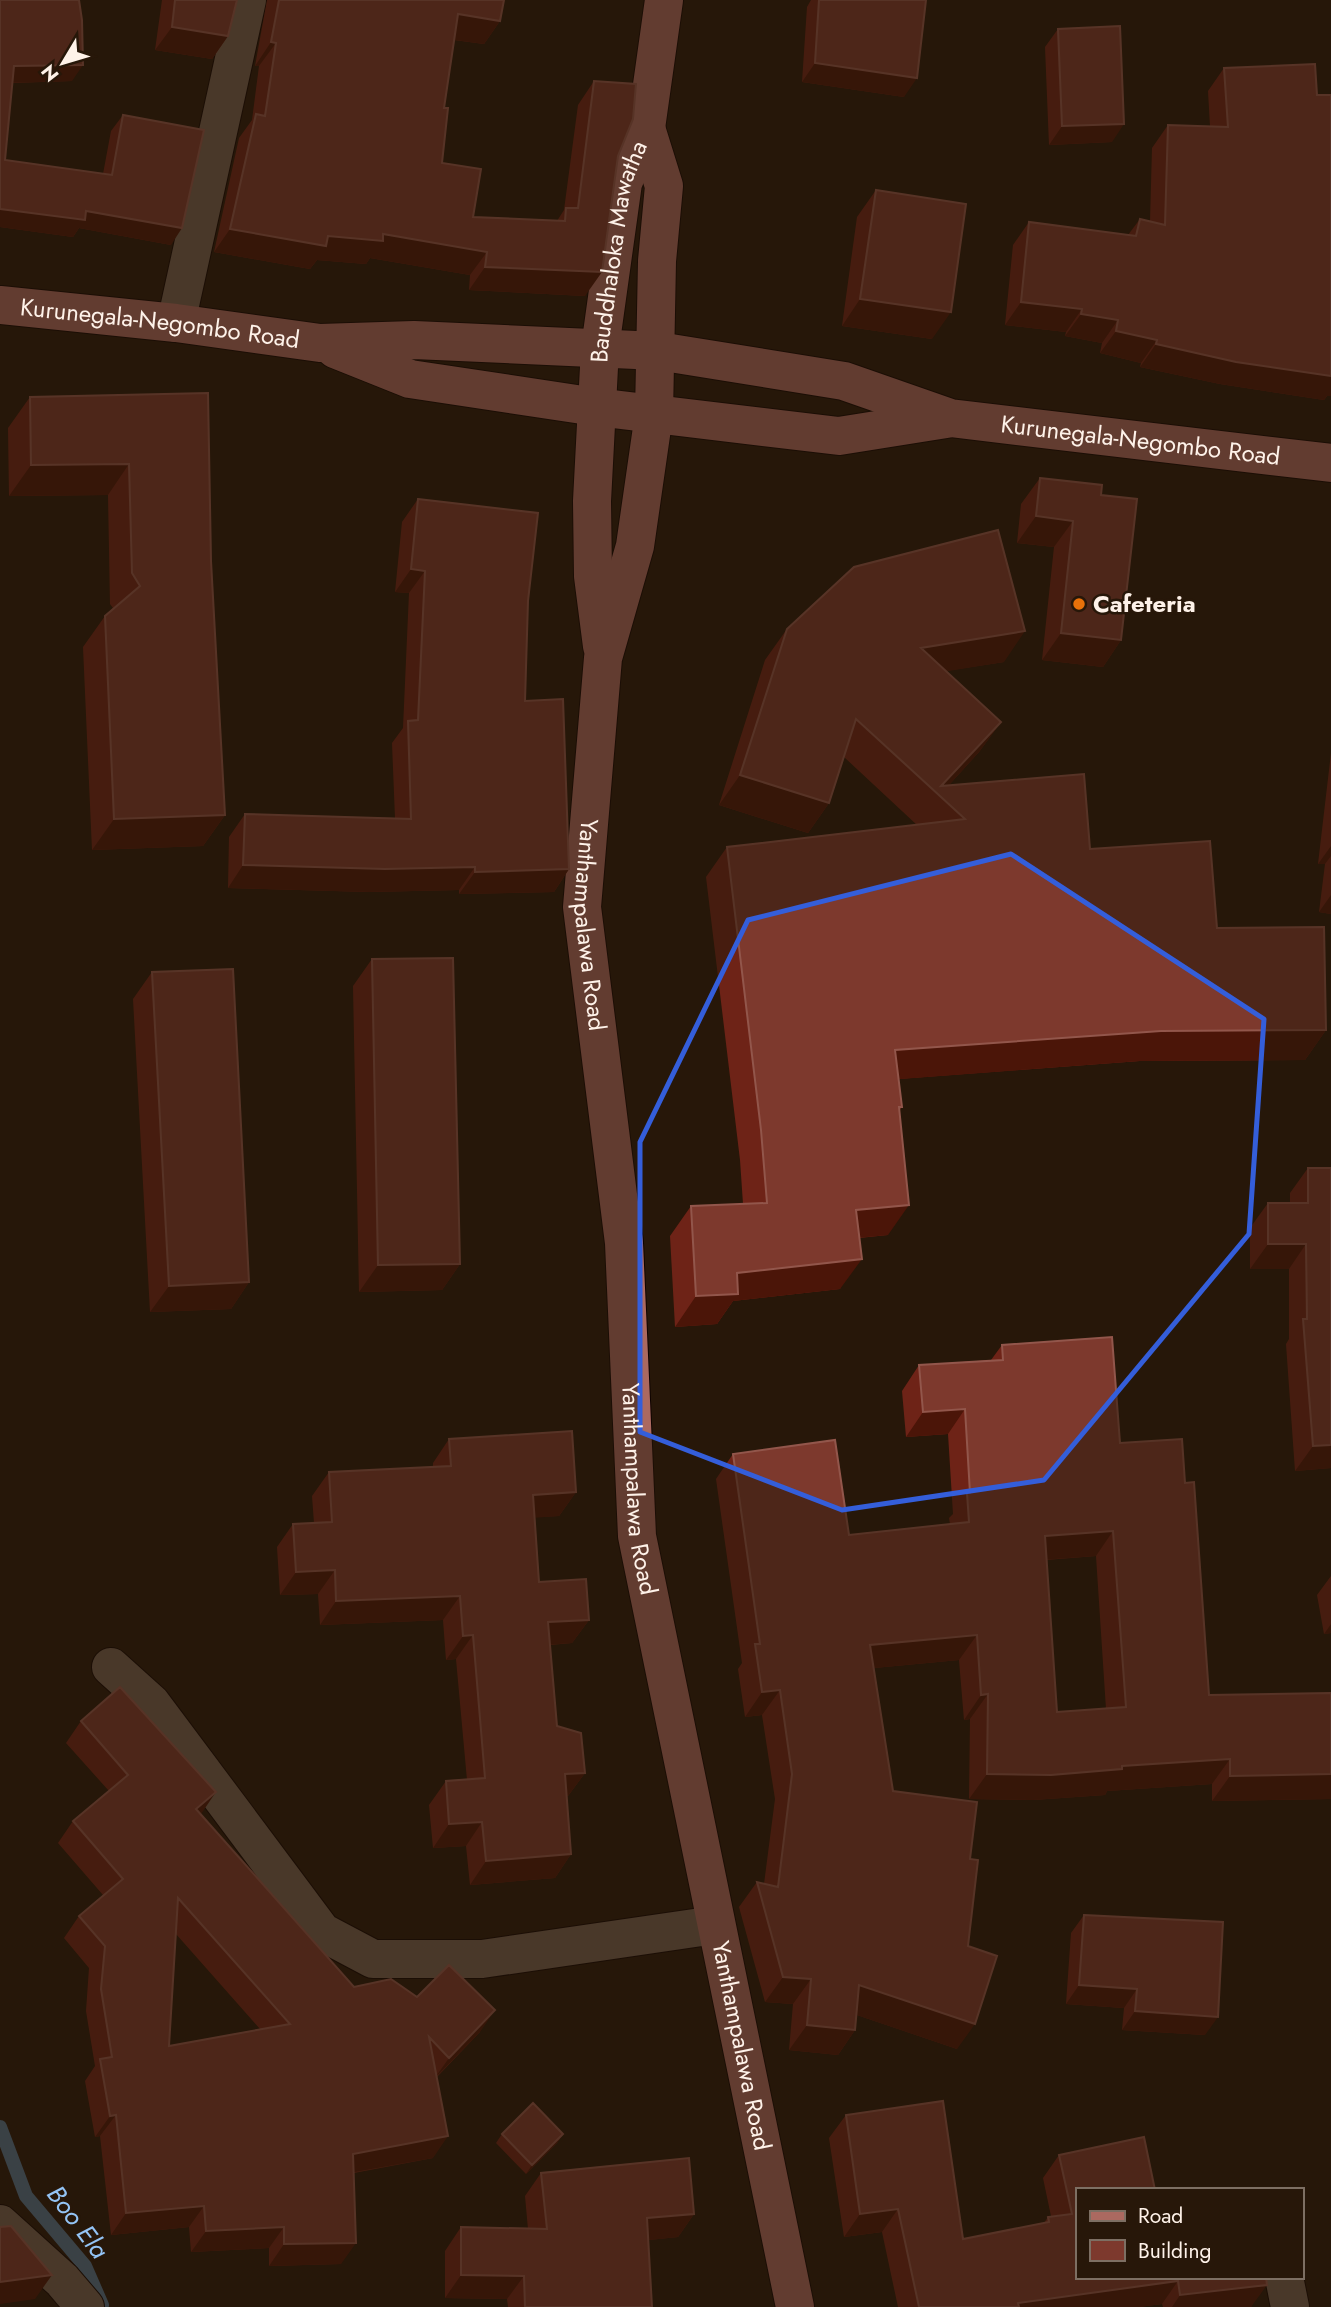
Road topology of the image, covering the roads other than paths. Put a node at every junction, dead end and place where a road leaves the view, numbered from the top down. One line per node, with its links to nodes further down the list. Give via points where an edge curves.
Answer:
1 (247, 0): 5 (street)
2 (664, 0): 3 (main road, Bauddhaloka Mawatha)
3 (646, 128): 7 (main road, Bauddhaloka Mawatha, via 623,183); 8 (main road, Bauddhaloka Mawatha, via 664,186 657,261)
4 (0, 306): 5 (main road, Kurunegala-Negombo Road)
5 (176, 323): 6 (main road, Kurunegala-Negombo Road)
6 (320, 342): 7 (main road, Kurunegala-Negombo Road, via 414,340); 7 (main road, Kurunegala-Negombo Road, via 410,379)
7 (598, 378): 8 (main road); 8 (main road); 11 (main road, Yanthampalawa Road, via 593,576)
8 (656, 382): 9 (main road, Kurunegala-Negombo Road, via 844,381); 9 (main road, Kurunegala-Negombo Road, via 839,436); 11 (main road, Yanthampalawa Road, via 635,546)
9 (950, 418): 10 (main road, Kurunegala-Negombo Road)
10 (1331, 463)
11 (603, 658): 13 (main road, Yanthampalawa Road, via 582,907 624,1243 636,1536)
12 (111, 1667): 13 (street, via 151,1703 322,1932 373,1959 482,1959)
13 (715, 1925): 17 (main road, Yanthampalawa Road)
14 (0, 2224): 16 (street)
15 (1284, 2279): 18 (street)
16 (85, 2307)
17 (795, 2307)
18 (1290, 2307)

